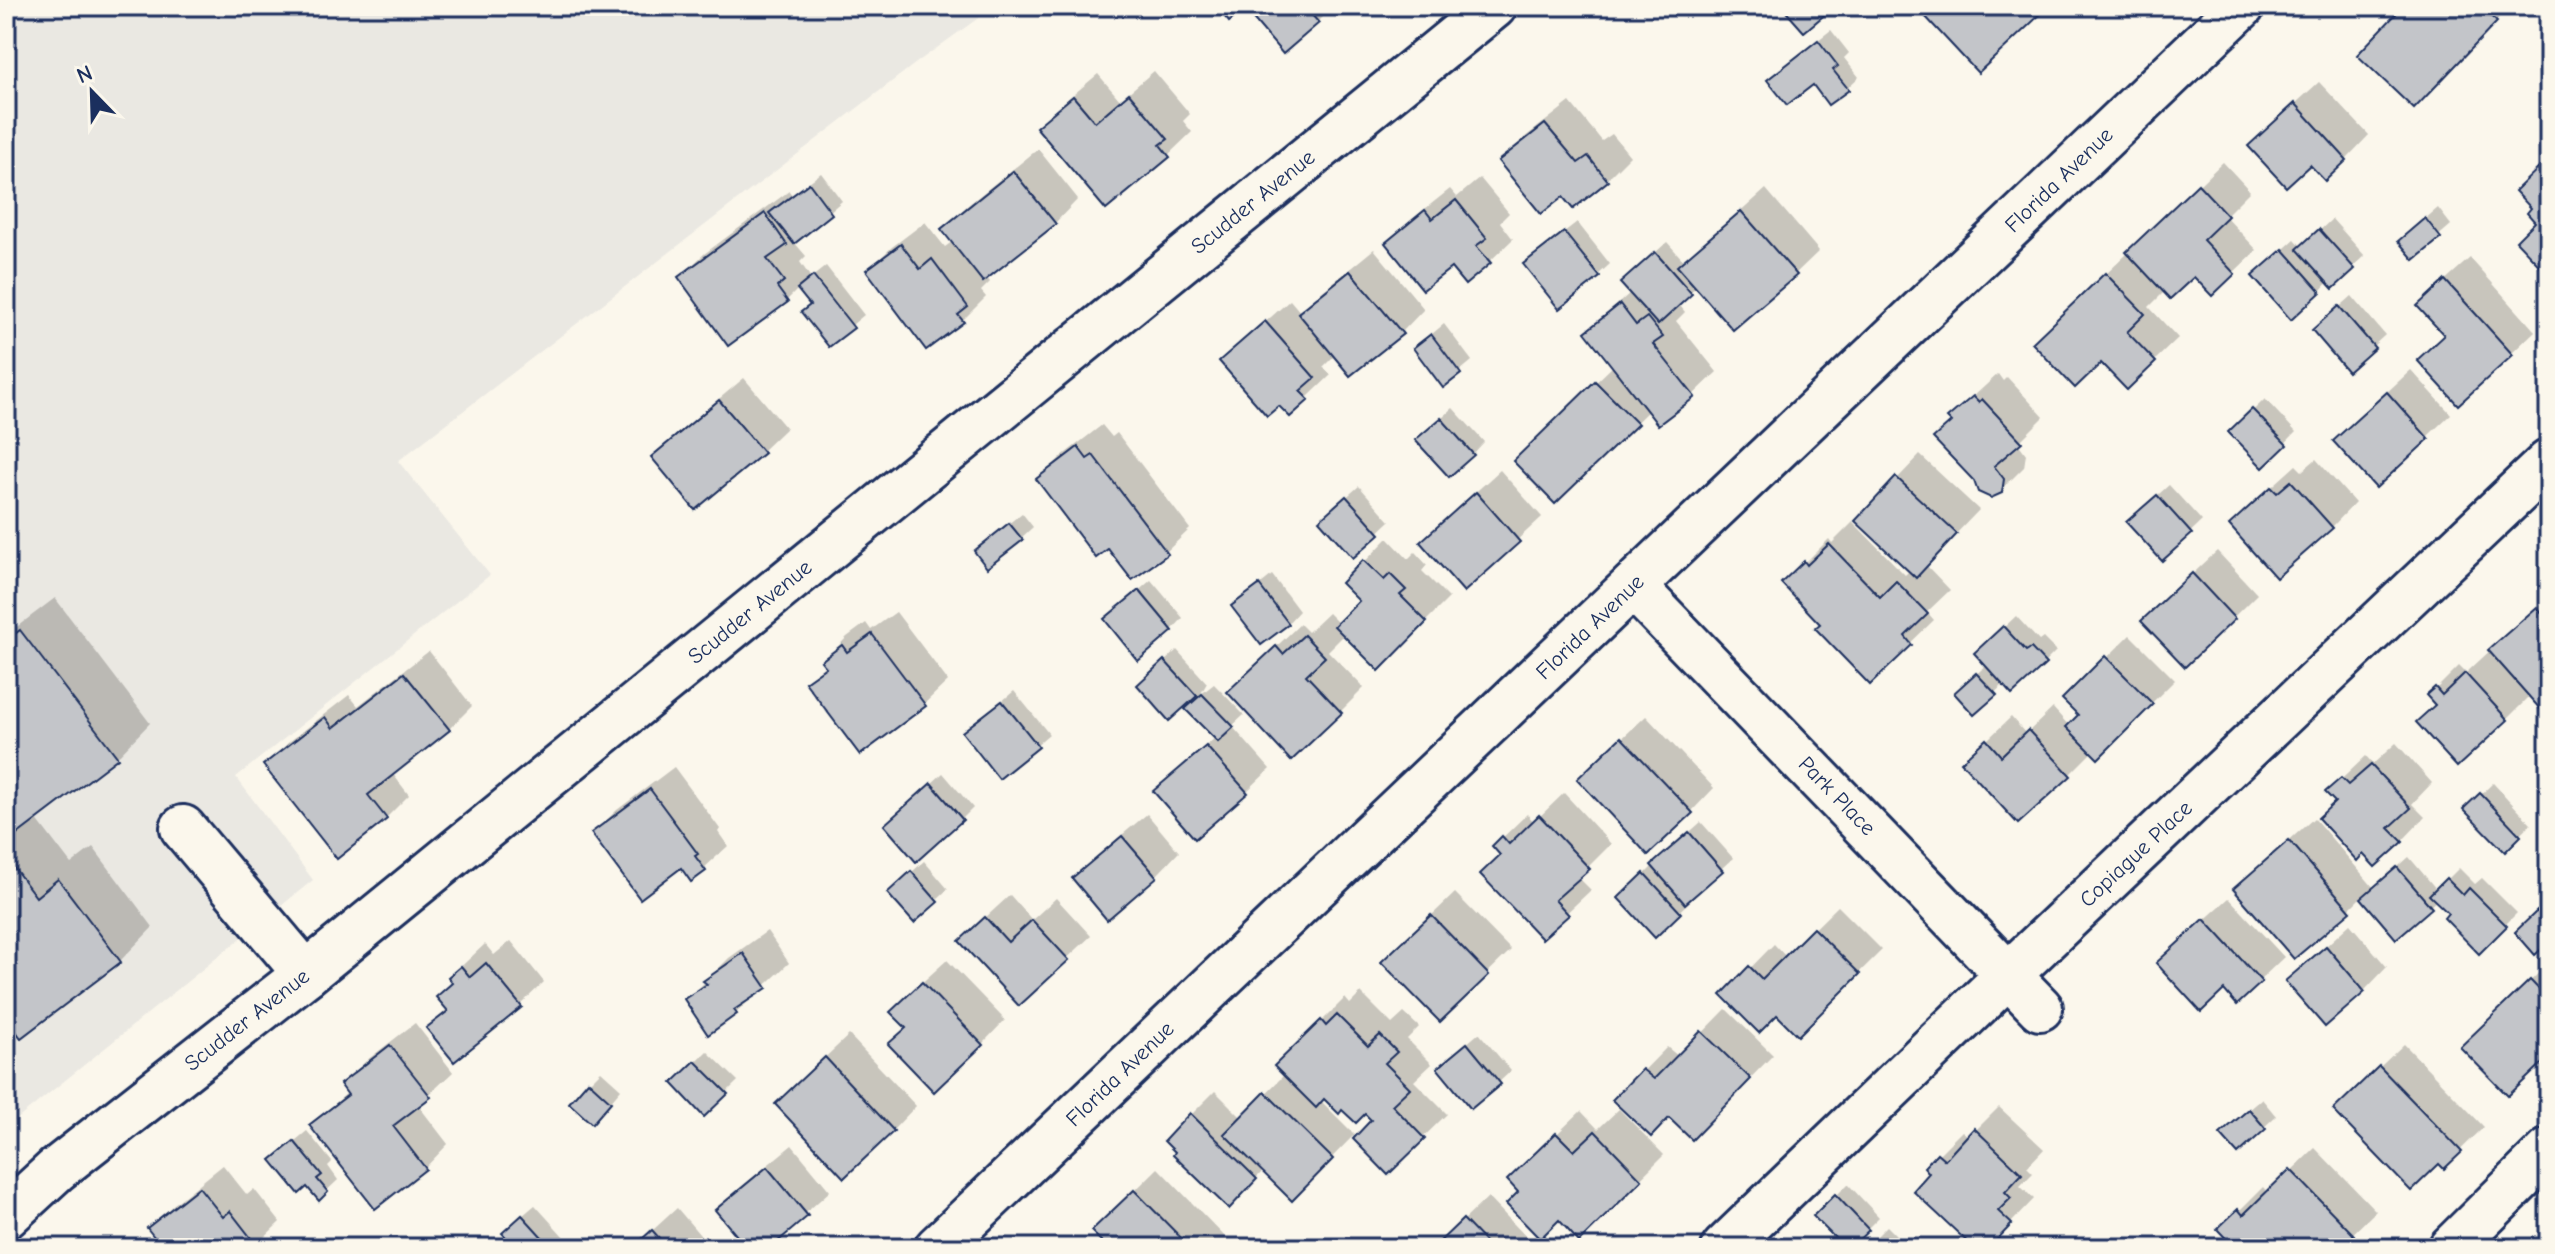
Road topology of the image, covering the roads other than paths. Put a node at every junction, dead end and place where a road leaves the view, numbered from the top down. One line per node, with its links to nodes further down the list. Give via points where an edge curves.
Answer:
1 (1494, 6): 6 (street, Scudder Avenue)
2 (2242, 6): 4 (street, Florida Avenue)
3 (2549, 462): 7 (street, Copiague Place)
4 (1633, 586): 7 (street, Park Place); 11 (street, Florida Avenue)
5 (183, 828): 6 (street)
6 (306, 974): 10 (street, Scudder Avenue, via 56,1170)
7 (2009, 974): 8 (street, Park Place); 12 (street, Copiague Place)
8 (2040, 1008)
9 (2549, 1151): 13 (street)
10 (6, 1216)
11 (937, 1248)
12 (1724, 1248)
13 (2451, 1248)

